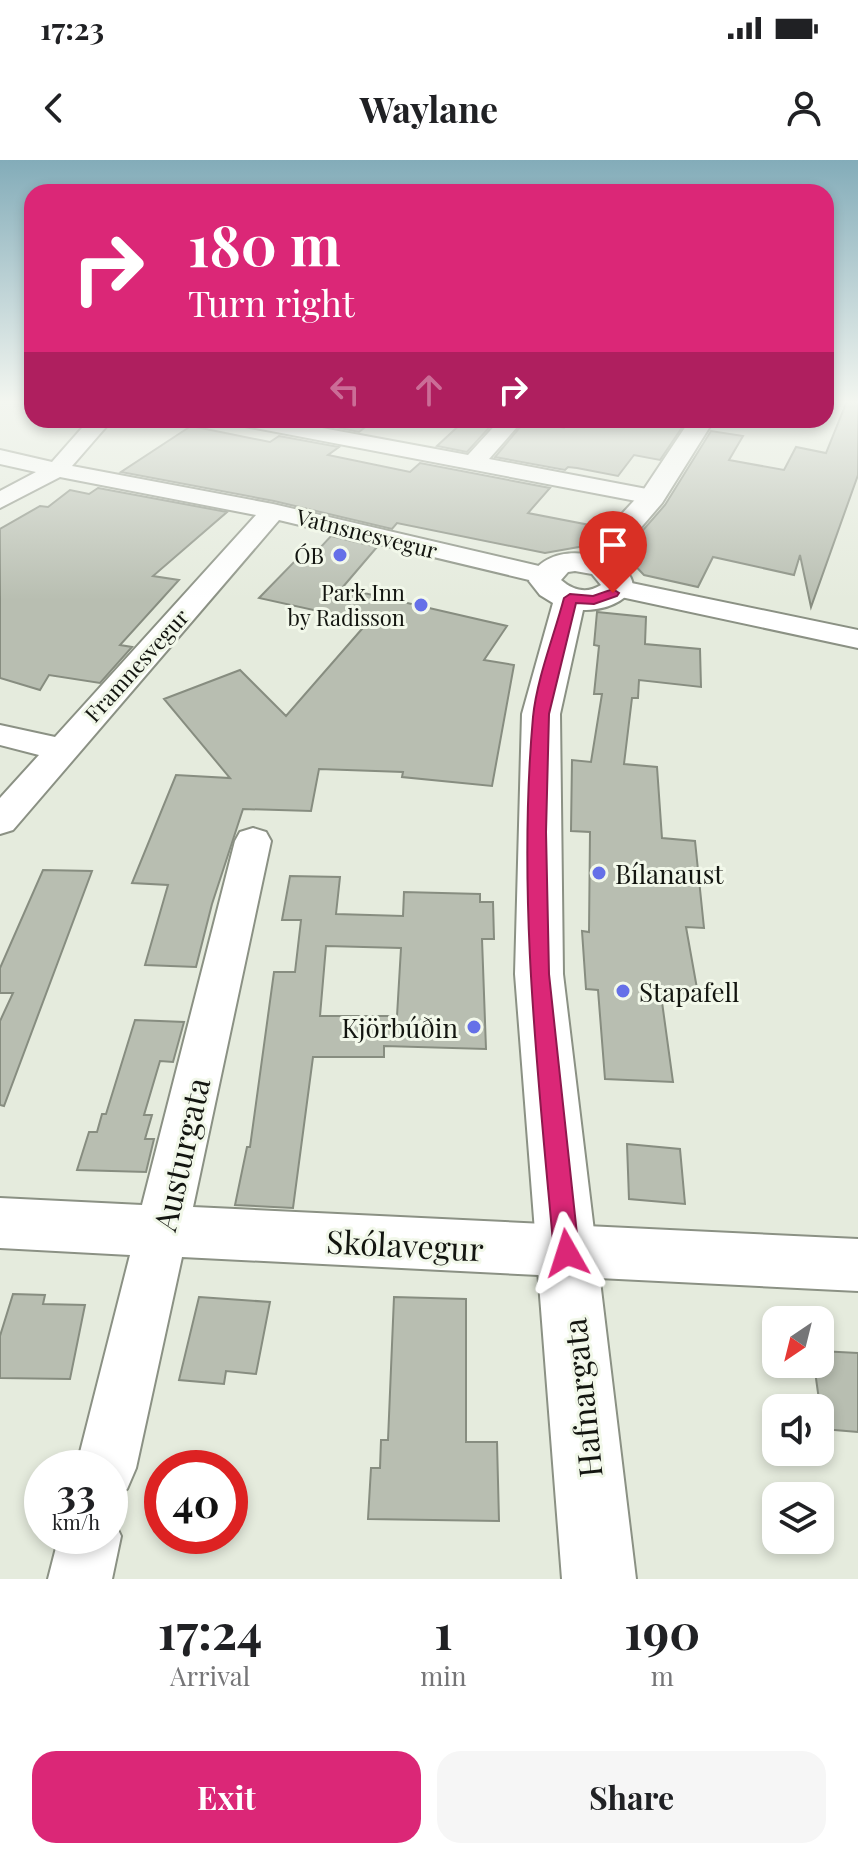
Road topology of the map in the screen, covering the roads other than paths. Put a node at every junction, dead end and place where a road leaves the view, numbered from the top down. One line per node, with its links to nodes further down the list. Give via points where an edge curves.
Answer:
1 (45, 467): 5 (street, Vatnsnesvegur)
2 (59, 467): 5 (street)
3 (490, 467): 6 (street)
4 (671, 467): 6 (street, Hafnargata)
5 (57, 470): 7 (street); 8 (street, Vatnsnesvegur)
6 (652, 497): 9 (street, Hafnargata)
7 (0, 501)
8 (273, 511): 9 (street, Vatnsnesvegur); 13 (street, Framnesvegur)
9 (570, 580): 10 (street, via 614,574); 18 (street, Hafnargata, via 541,714 538,832 539,974)
10 (617, 588): 11 (street)
11 (858, 639)
12 (0, 735): 13 (street)
13 (61, 749): 14 (street, Framnesvegur)
14 (0, 821)
15 (253, 841): 17 (street, Austurgata)
16 (0, 1223): 17 (street, Skólavegur)
17 (162, 1231): 18 (street, Skólavegur); 20 (street, Austurgata)
18 (567, 1253): 19 (street, Skólavegur); 23 (street, Hafnargata)
19 (858, 1265)
20 (110, 1450)
21 (86, 1554): 22 (street)
22 (80, 1579)
23 (599, 1579)

